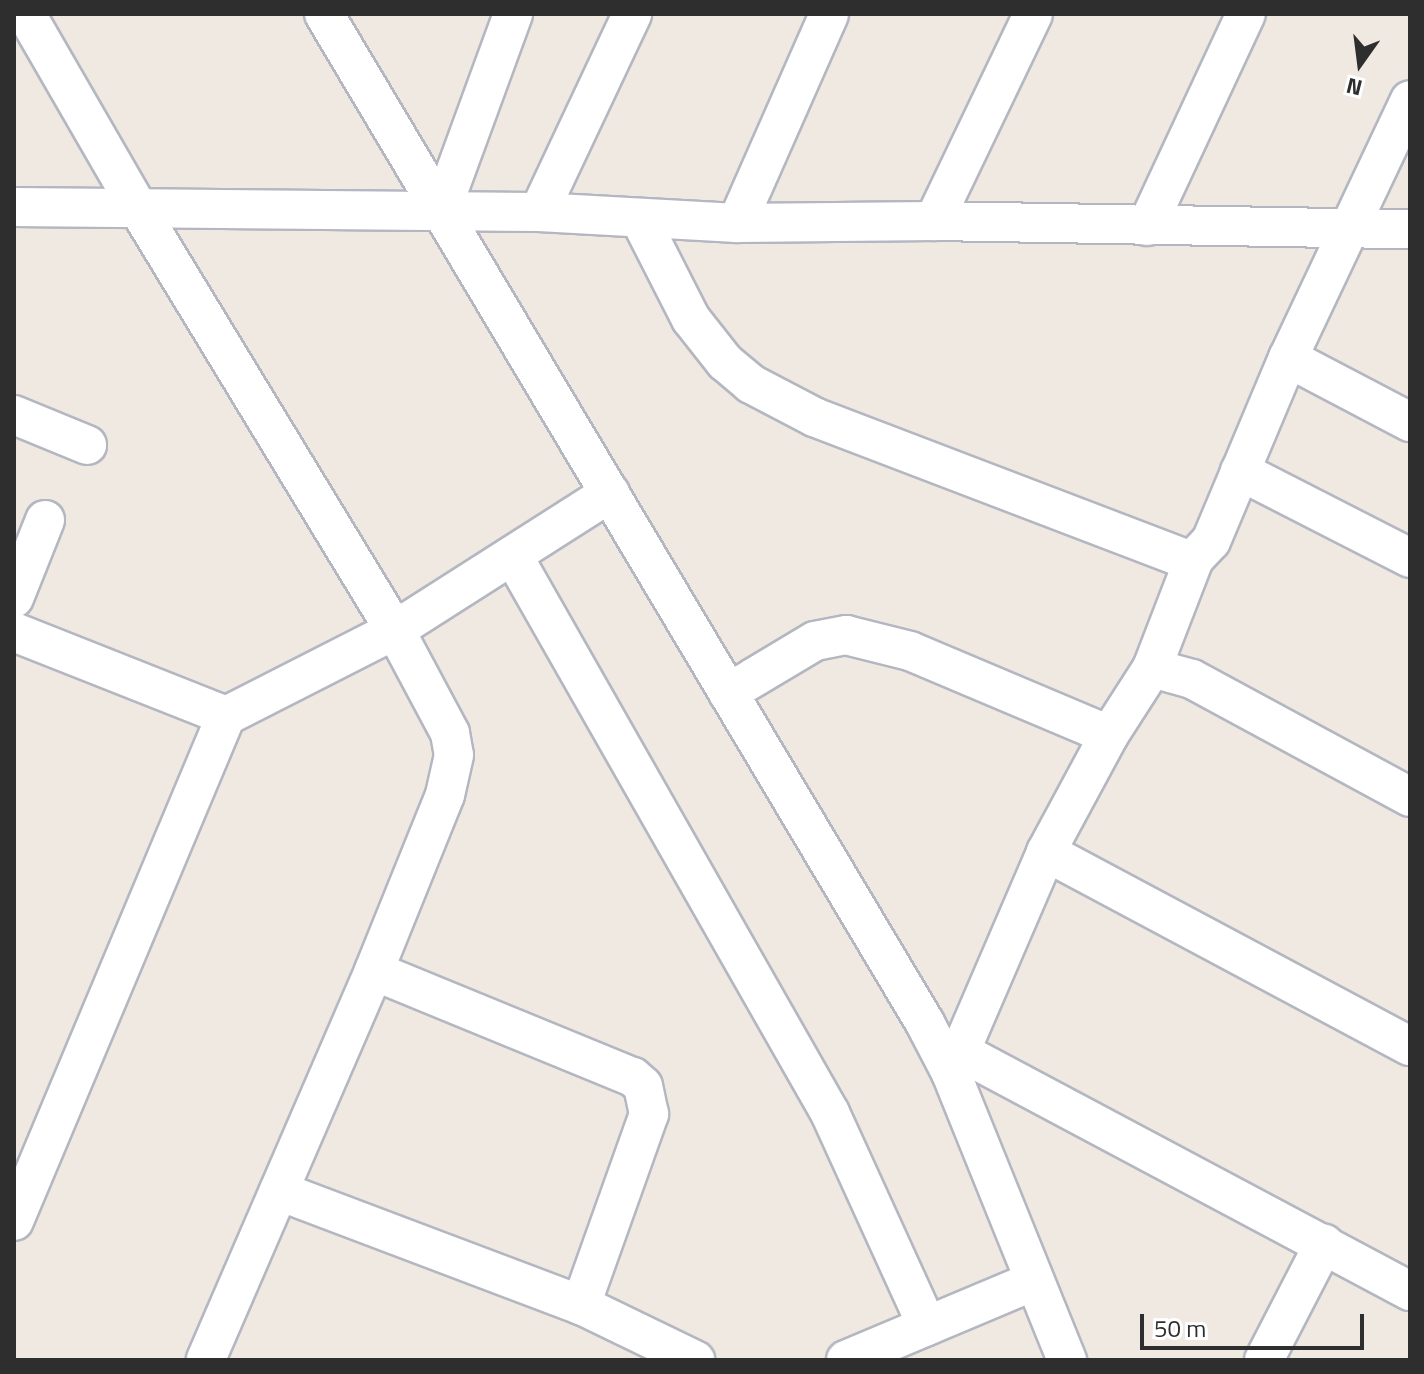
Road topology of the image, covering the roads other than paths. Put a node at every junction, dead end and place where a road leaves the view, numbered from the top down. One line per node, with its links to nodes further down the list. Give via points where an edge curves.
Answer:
1 (26, 14): 10 (street)
2 (324, 14): 11 (street)
3 (513, 14): 11 (street)
4 (632, 14): 12 (street)
5 (829, 14): 15 (street)
6 (1033, 14): 14 (street)
7 (1246, 14): 16 (street)
8 (1410, 100): 17 (street)
9 (14, 207): 10 (street)
10 (138, 208): 11 (street); 30 (street)
11 (441, 211): 12 (street); 24 (street)
12 (539, 212): 13 (street)
13 (640, 219): 15 (street); 28 (street, via 691,319 725,362 751,384 814,417)
14 (934, 221): 15 (street); 16 (street)
15 (737, 223)
16 (1147, 226): 17 (street)
17 (1349, 228): 18 (street); 19 (street)
18 (1410, 229)
19 (1288, 358): 21 (street); 23 (street)
20 (14, 415): 22 (street)
21 (1410, 422)
22 (87, 445)
23 (1240, 471): 27 (street); 28 (street, via 1211,541)
24 (610, 493): 26 (street); 33 (street)
25 (45, 520): 29 (street)
26 (513, 556): 30 (street); 47 (street, via 830,1113)
27 (1410, 558)
28 (1194, 559): 32 (street)
29 (14, 598)
30 (395, 630): 34 (street); 38 (street, via 450,733 454,755 445,795)
31 (14, 632): 34 (street)
32 (1152, 668): 35 (street); 36 (street, via 1192,679)
33 (728, 693): 35 (street, via 815,641 846,635 910,651); 40 (street, via 917,1010)
34 (226, 716): 42 (street)
35 (1109, 735): 37 (street)
36 (1410, 797)
37 (1046, 852): 39 (street); 40 (street)
38 (374, 971): 41 (street); 46 (street, via 633,1077 643,1086 649,1114)
39 (1410, 1046)
40 (956, 1063): 43 (street); 44 (street)
41 (279, 1191): 46 (street); 48 (street)
42 (14, 1221)
43 (1324, 1244): 45 (street); 52 (street)
44 (1034, 1281): 47 (street); 51 (street)
45 (1410, 1291)
46 (581, 1305): 49 (street)
47 (927, 1326): 50 (street)
48 (206, 1360)
49 (695, 1360)
50 (846, 1360)
51 (1067, 1360)
52 (1264, 1360)

